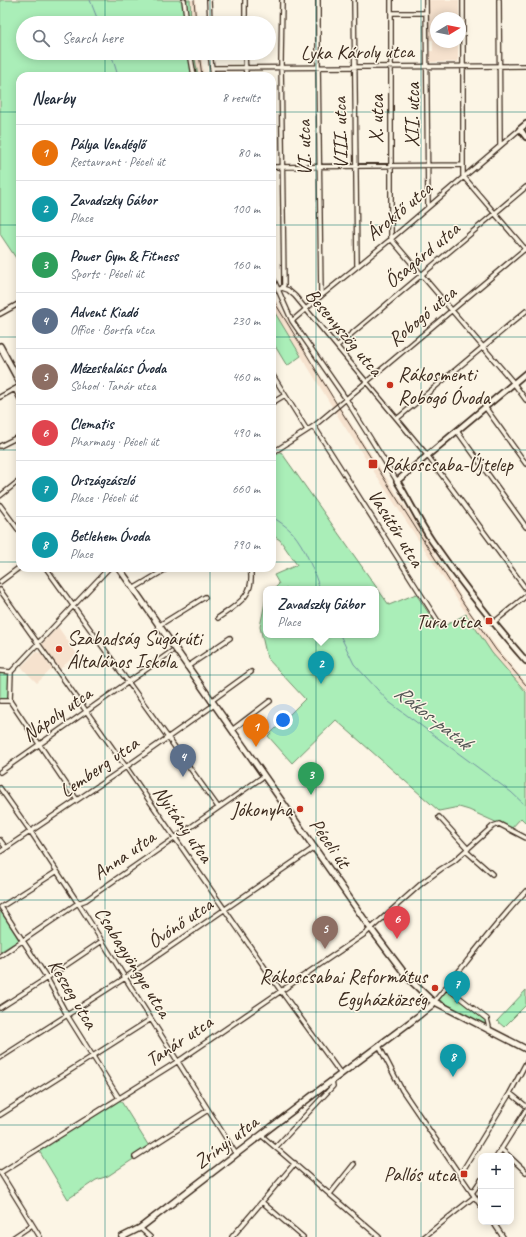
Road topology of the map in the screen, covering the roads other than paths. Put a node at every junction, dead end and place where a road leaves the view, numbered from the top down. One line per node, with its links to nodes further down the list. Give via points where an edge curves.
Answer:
1 (184, 0): 13 (street)
2 (210, 0): 14 (street)
3 (245, 0): 15 (street)
4 (282, 0): 27 (street)
5 (318, 0): 28 (street, VI. utca)
6 (354, 0): 24 (street, VIII. utca)
7 (391, 0): 11 (street, X. utca)
8 (426, 0): 12 (street, XII. utca)
9 (463, 0): 19 (street)
10 (499, 0): 22 (street)
11 (391, 13): 12 (street); 20 (street, X. utca)
12 (426, 13): 21 (street, XII. utca)
13 (186, 16)
14 (210, 16)
15 (245, 16)
16 (191, 60): 29 (street)
17 (211, 60): 25 (street)
18 (245, 60): 26 (street)
19 (463, 65): 21 (street, Lyka Károly utca); 22 (street, Lyka Károly utca); 36 (street)
20 (391, 66): 21 (street, Lyka Károly utca); 24 (street, Lyka Károly utca); 38 (street, X. utca)
21 (427, 66): 39 (street, XII. utca)
22 (499, 66): 23 (street, Lyka Károly utca); 35 (street)
23 (526, 66)
24 (354, 67): 28 (street, Lyka Károly utca); 37 (street, VIII. utca)
25 (212, 68): 26 (street, Lyka Károly utca); 30 (street)
26 (245, 68): 27 (street, Lyka Károly utca); 31 (street)
27 (281, 68): 28 (street, Lyka Károly utca); 41 (street)
28 (318, 68): 42 (street, VI. utca)
29 (193, 72)
30 (212, 72)
31 (246, 72)
32 (526, 124): 33 (street, Ároktő utca)
33 (520, 129): 34 (street); 35 (street, Ároktő utca)
34 (526, 137)
35 (500, 145): 43 (street, Ároktő utca)
36 (464, 165): 39 (street); 43 (street)
37 (355, 166): 38 (street); 42 (street); 49 (street, VIII. utca)
38 (391, 166): 39 (street); 47 (street, X. utca)
39 (427, 166): 45 (street, XII. utca)
40 (276, 167): 41 (street)
41 (283, 167): 42 (street); 52 (street, via 284,285)
42 (319, 167): 53 (street, VI. utca)
43 (463, 176): 45 (street, Ároktő utca); 46 (street)
44 (526, 186): 46 (street, Ősagárd utca)
45 (428, 206): 47 (street, Ároktő utca)
46 (495, 213): 48 (street); 50 (street, Ősagárd utca)
47 (391, 239): 49 (street, Ároktő utca); 50 (street)
48 (526, 249): 56 (street, Robogó utca)
49 (357, 265): 53 (street, Ároktő utca)
50 (421, 274): 56 (street); 61 (street, Ősagárd utca)
51 (276, 282): 52 (street)
52 (280, 289): 55 (street, Besenyszög utca, via 288,290); 59 (street)
53 (321, 296): 55 (street, Ároktő utca)
54 (16, 305): 58 (street)
55 (306, 309): 59 (street, Ároktő utca); 61 (street, Besenyszög utca)
56 (452, 310): 62 (street); 66 (street, Robogó utca)
57 (526, 311): 62 (street)
58 (0, 314)
59 (292, 321): 71 (street)
60 (0, 346): 64 (main road)
61 (337, 346): 66 (street, Besenyszög utca)
62 (483, 347): 67 (street); 75 (street)
63 (526, 373): 67 (street)
64 (16, 376)
65 (276, 380): 69 (street)
66 (367, 382): 71 (street, Robogó utca); 75 (street, Besenyszög utca)
67 (514, 383): 72 (street); 74 (street)
68 (15, 389): 70 (street)
69 (285, 395): 73 (street); 77 (street)
70 (0, 396)
71 (346, 399): 76 (street, Robogó utca); 84 (street)
72 (526, 400)
73 (276, 401)
74 (485, 407): 78 (street); 83 (street)
75 (398, 418): 82 (street, Besenyszög utca)
76 (314, 426): 77 (street, Robogó utca); 106 (street, Vasútőr utca)
77 (307, 430): 81 (street, Robogó utca)
78 (456, 431): 82 (street); 88 (street)
79 (16, 438): 80 (street)
80 (0, 446)
81 (276, 450)
82 (427, 455): 84 (street); 98 (street, Besenyszög utca)
83 (526, 464)
84 (397, 481): 104 (street, via 431,540)
85 (16, 483): 86 (street)
86 (0, 496)
87 (0, 505): 89 (street)
88 (526, 526)
89 (16, 527)
90 (16, 570): 96 (street)
91 (49, 572): 102 (street)
92 (105, 572): 102 (street)
93 (122, 572): 97 (main road, Péceli út)
94 (161, 572): 97 (street)
95 (251, 572): 103 (street, via 251,587 246,596)
96 (0, 582)
97 (133, 589): 105 (main road, Péceli út)
98 (526, 589)
99 (0, 590): 108 (street, Nyitány utca)
100 (526, 596): 104 (street)
101 (205, 597): 105 (street)
102 (73, 606): 108 (street); 115 (street)
103 (218, 618)
104 (493, 623): 110 (street)
105 (158, 626): 111 (main road, Péceli út)
106 (441, 626)
107 (230, 638): 111 (street)
108 (37, 644): 113 (street); 120 (street, Nyitány utca)
109 (171, 652): 115 (street, Nápoly utca)
110 (526, 661)
111 (187, 667): 119 (main road, Péceli út)
112 (0, 671): 113 (street)
113 (11, 672): 117 (street)
114 (251, 672): 119 (street, Lemberg utca)
115 (128, 682): 120 (street, Nápoly utca); 122 (street)
116 (0, 701): 117 (street)
117 (10, 701): 123 (street)
118 (270, 701): 121 (street)
119 (213, 703): 121 (main road, Péceli út); 122 (street, Lemberg utca)
120 (86, 712): 123 (street, Nápoly utca); 124 (street, Nyitány utca)
121 (232, 730): 126 (main road, Péceli út)
122 (168, 737): 124 (street, Lemberg utca); 129 (street)
123 (39, 745): 125 (street, Nápoly utca); 128 (street)
124 (126, 767): 128 (street, Lemberg utca); 132 (street, Nyitány utca)
125 (0, 772)
126 (264, 776): 129 (street, Anna utca); 136 (main road, Péceli út)
127 (0, 788): 131 (street, Csabagyöngye utca)
128 (78, 800): 131 (street, Lemberg utca)
129 (218, 808): 132 (street, Anna utca)
130 (438, 817): 137 (street)
131 (31, 832): 135 (street, Lemberg utca); 139 (street, Csabagyöngye utca)
132 (175, 838): 142 (street, Anna utca); 144 (street, Nyitány utca)
133 (526, 838): 137 (street, Tanár utca, via 506,826 496,824)
134 (0, 840): 135 (street)
135 (6, 848): 138 (street, Lemberg utca)
136 (314, 848): 144 (street, Óvónő utca); 145 (main road, Péceli út)
137 (467, 850): 140 (street); 145 (street, Tanár utca, via 422,883)
138 (0, 852)
139 (56, 872): 142 (street, Csabagyöngye utca); 143 (street)
140 (492, 874)
141 (526, 891): 151 (street)
142 (78, 903): 146 (street, Anna utca); 147 (street, Csabagyöngye utca)
143 (1, 907): 146 (street, Keszeg utca)
144 (225, 910): 150 (street, Óvónő utca); 152 (street, Nyitány utca)
145 (371, 929): 152 (street, Tanár utca); 153 (main road, Péceli út, via 408,978)
146 (23, 941): 148 (street, Anna utca); 149 (street, Keszeg utca)
147 (102, 941): 149 (street); 150 (street, Csabagyöngye utca)
148 (0, 956)
149 (47, 978): 154 (street); 155 (street, Keszeg utca)
150 (125, 978): 155 (street, Óvónő utca); 156 (street, Csabagyöngye utca)
151 (446, 987): 153 (street); 157 (street, via 487,1019)
152 (280, 991): 162 (street, Tanár utca); 164 (street, Nyitány utca)
153 (434, 1002): 157 (main road, Péceli út); 158 (main road, Zrínyi utca)
154 (0, 1008)
155 (67, 1015): 160 (street, Keszeg utca); 161 (street, Óvónő utca)
156 (151, 1020): 160 (street); 162 (street, Csabagyöngye utca)
157 (488, 1030): 159 (main road, Péceli út)
158 (379, 1046): 164 (main road, Zrínyi utca); 184 (street, via 402,1090)
159 (526, 1049)
160 (93, 1056): 167 (street, Keszeg utca); 171 (street)
161 (0, 1058)
162 (178, 1061): 167 (street, Tanár utca); 169 (street, Csabagyöngye utca)
163 (526, 1063): 166 (street)
164 (341, 1074): 165 (main road, Zrínyi utca)
165 (332, 1081): 172 (main road, Zrínyi utca); 173 (street, Zrínyi utca, via 333,1086)
166 (510, 1093): 168 (street); 184 (street)
167 (119, 1098): 182 (street, Tanár utca)
168 (526, 1106)
169 (208, 1110): 177 (street, Csabagyöngye utca); 178 (street)
170 (526, 1110): 174 (street)
171 (0, 1115)
172 (261, 1135): 173 (street); 177 (main road, Zrínyi utca)
173 (276, 1147): 180 (street)
174 (501, 1149): 175 (street); 176 (street)
175 (498, 1153)
176 (506, 1153)
177 (236, 1154): 192 (main road, Zrínyi utca)
178 (135, 1157)
179 (514, 1161): 183 (street)
180 (295, 1163): 186 (street); 188 (street)
181 (354, 1164): 186 (street)
182 (0, 1172): 190 (street)
183 (526, 1172)
184 (460, 1175): 187 (street)
185 (478, 1186): 187 (street)
186 (330, 1194): 199 (street)
187 (473, 1195): 189 (street); 200 (street)
188 (262, 1202): 193 (street); 198 (street)
189 (478, 1202)
190 (32, 1225): 194 (street); 195 (street)
191 (494, 1225): 201 (street)
192 (140, 1228): 196 (main road, Zrínyi utca); 197 (street)
193 (301, 1236)
194 (14, 1237)
195 (40, 1237)
196 (122, 1237)
197 (150, 1237)
198 (232, 1237)
199 (380, 1237)
200 (424, 1237)
201 (503, 1237)

